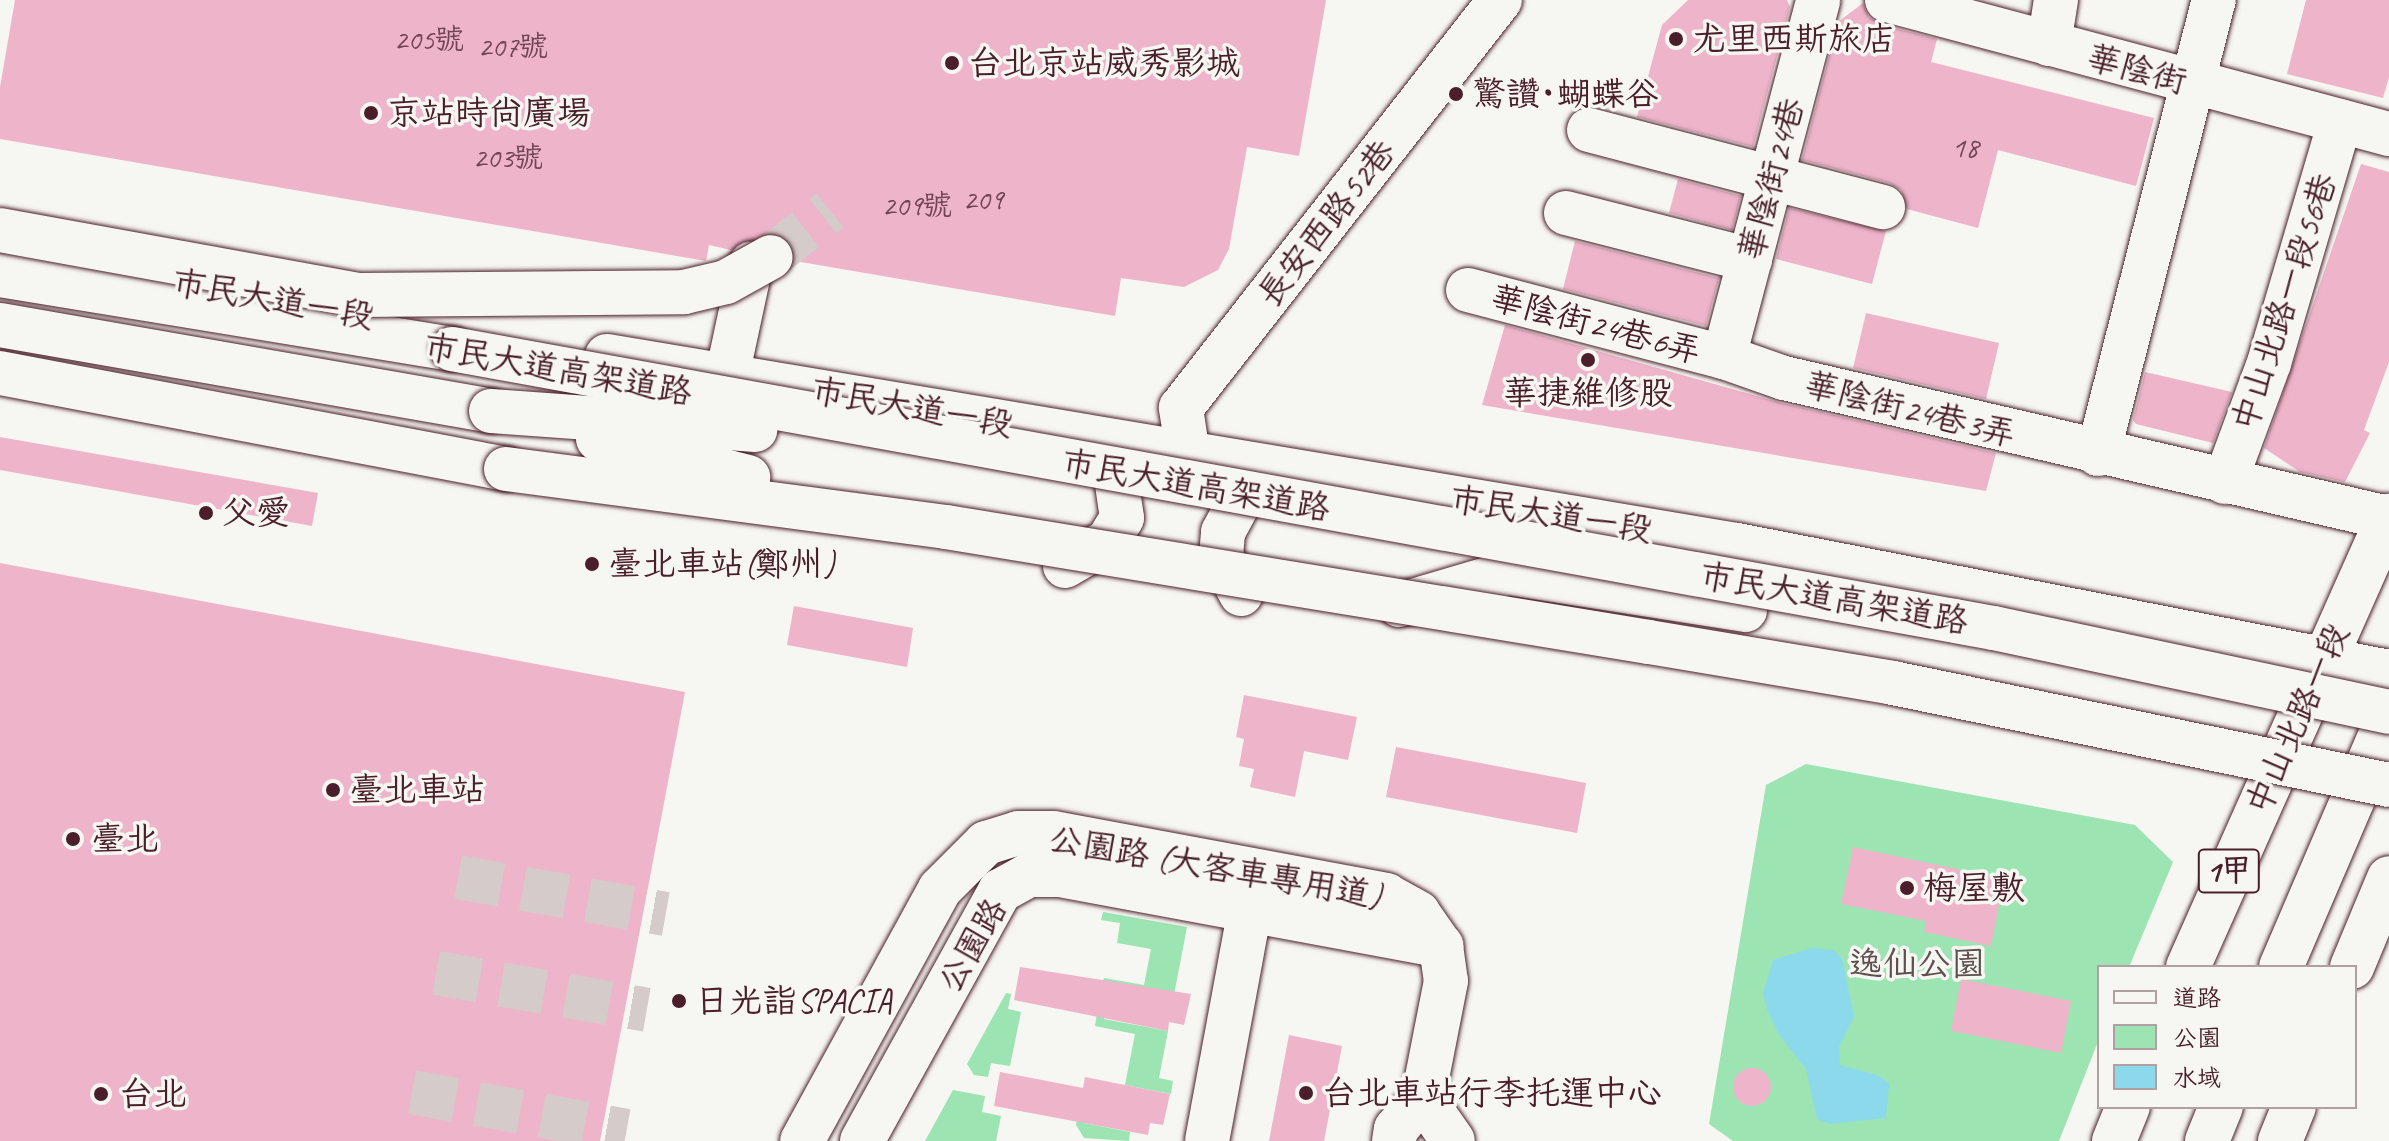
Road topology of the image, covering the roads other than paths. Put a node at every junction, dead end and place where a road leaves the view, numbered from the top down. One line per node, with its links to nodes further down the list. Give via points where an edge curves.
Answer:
1 (1500, 0): 30 (main road, 長安西路52巷, via 1181,408)
2 (1818, 0): 11 (main road, 華陰街24巷)
3 (1887, 0): 6 (main road, 華陰街)
4 (2056, 0): 6 (main road)
5 (2214, 0): 7 (main road)
6 (2049, 44): 7 (main road, 華陰街)
7 (2194, 84): 8 (main road, 華陰街); 29 (main road)
8 (2340, 121): 10 (main road, 華陰街); 32 (main road, 中山北路一段56巷, via 2269,363)
9 (1589, 130): 11 (main road)
10 (2389, 134)
11 (1773, 176): 12 (main road); 16 (main road, 華陰街24巷)
12 (1883, 207)
13 (1566, 213): 16 (main road)
14 (0, 230): 22 (main road, bridge, via 358,295 684,292 726,282 761,261)
15 (0, 252): 22 (main road, 市民大道一段)
16 (1750, 260): 20 (main road, 華陰街24巷)
17 (0, 275): 28 (main road, 市民大道高架道路, bridge, via 452,349)
18 (1468, 290): 20 (main road, 華陰街24巷6弄)
19 (0, 325): 26 (main road)
20 (1724, 357): 29 (main road, 華陰街24巷3弄, via 1784,378)
21 (0, 373): 36 (main road, bridge, via 506,469)
22 (744, 379): 25 (main road); 27 (main road, 市民大道一段)
23 (400, 387): 25 (main road)
24 (0, 388): 35 (main road)
25 (537, 409): 35 (main road)
26 (491, 411): 28 (main road, bridge); 36 (main road, bridge)
27 (1098, 439): 30 (main road, 市民大道一段); 37 (main road, via 1114,464 1122,518 1108,541)
28 (965, 444): 44 (main road, 市民大道高架道路, bridge, via 1978,625)
29 (2098, 454): 32 (main road)
30 (1188, 455): 31 (main road, 市民大道一段)
31 (1274, 469): 33 (main road, 市民大道一段); 39 (main road, via 1248,486 1223,532 1221,556)
32 (2225, 482): 34 (main road)
33 (1389, 487): 38 (main road); 42 (main road, 市民大道一段, via 1737,545)
34 (2389, 517): 42 (main road, 中山北路一段 / 1甲)
35 (729, 518): 37 (main road)
36 (946, 527): 46 (main road, bridge, via 1893,683)
37 (1063, 566): 39 (main road)
38 (1508, 573): 40 (main road); 41 (main road)
39 (1241, 594): 41 (main road)
40 (1745, 610)
41 (1368, 614): 45 (main road, via 2103,740)
42 (2324, 659): 43 (main road, 市民大道一段); 45 (main road, 中山北路一段 / 1甲)
43 (2389, 672)
44 (2389, 713): 46 (main road, 1甲)
45 (2270, 774): 46 (main road); 50 (main road, 中山北路一段 / 1甲)
46 (2378, 793): 51 (main road, 1甲)
47 (2389, 878): 52 (main road)
48 (1250, 910): 49 (main road, 公園路); 58 (main road, 公園路, via 1059,875 1029,875 1000,891); 59 (main road)
49 (1441, 946): 53 (main road, via 1446,981); 57 (main road, 公園路 (大客車專用道), via 1418,913 1386,895 1053,833 1018,833 986,843 940,889)
50 (2189, 965)
51 (2282, 965)
52 (2353, 965)
53 (1423, 1098): 60 (main road, via 1396,1129); 61 (main road)
54 (2127, 1109): 62 (main road)
55 (2220, 1109): 63 (main road)
56 (2293, 1109): 64 (main road)
57 (802, 1141)
58 (862, 1141)
59 (1207, 1141)
60 (1394, 1141)
61 (1453, 1141)
62 (2114, 1141)
63 (2207, 1141)
64 (2280, 1141)

